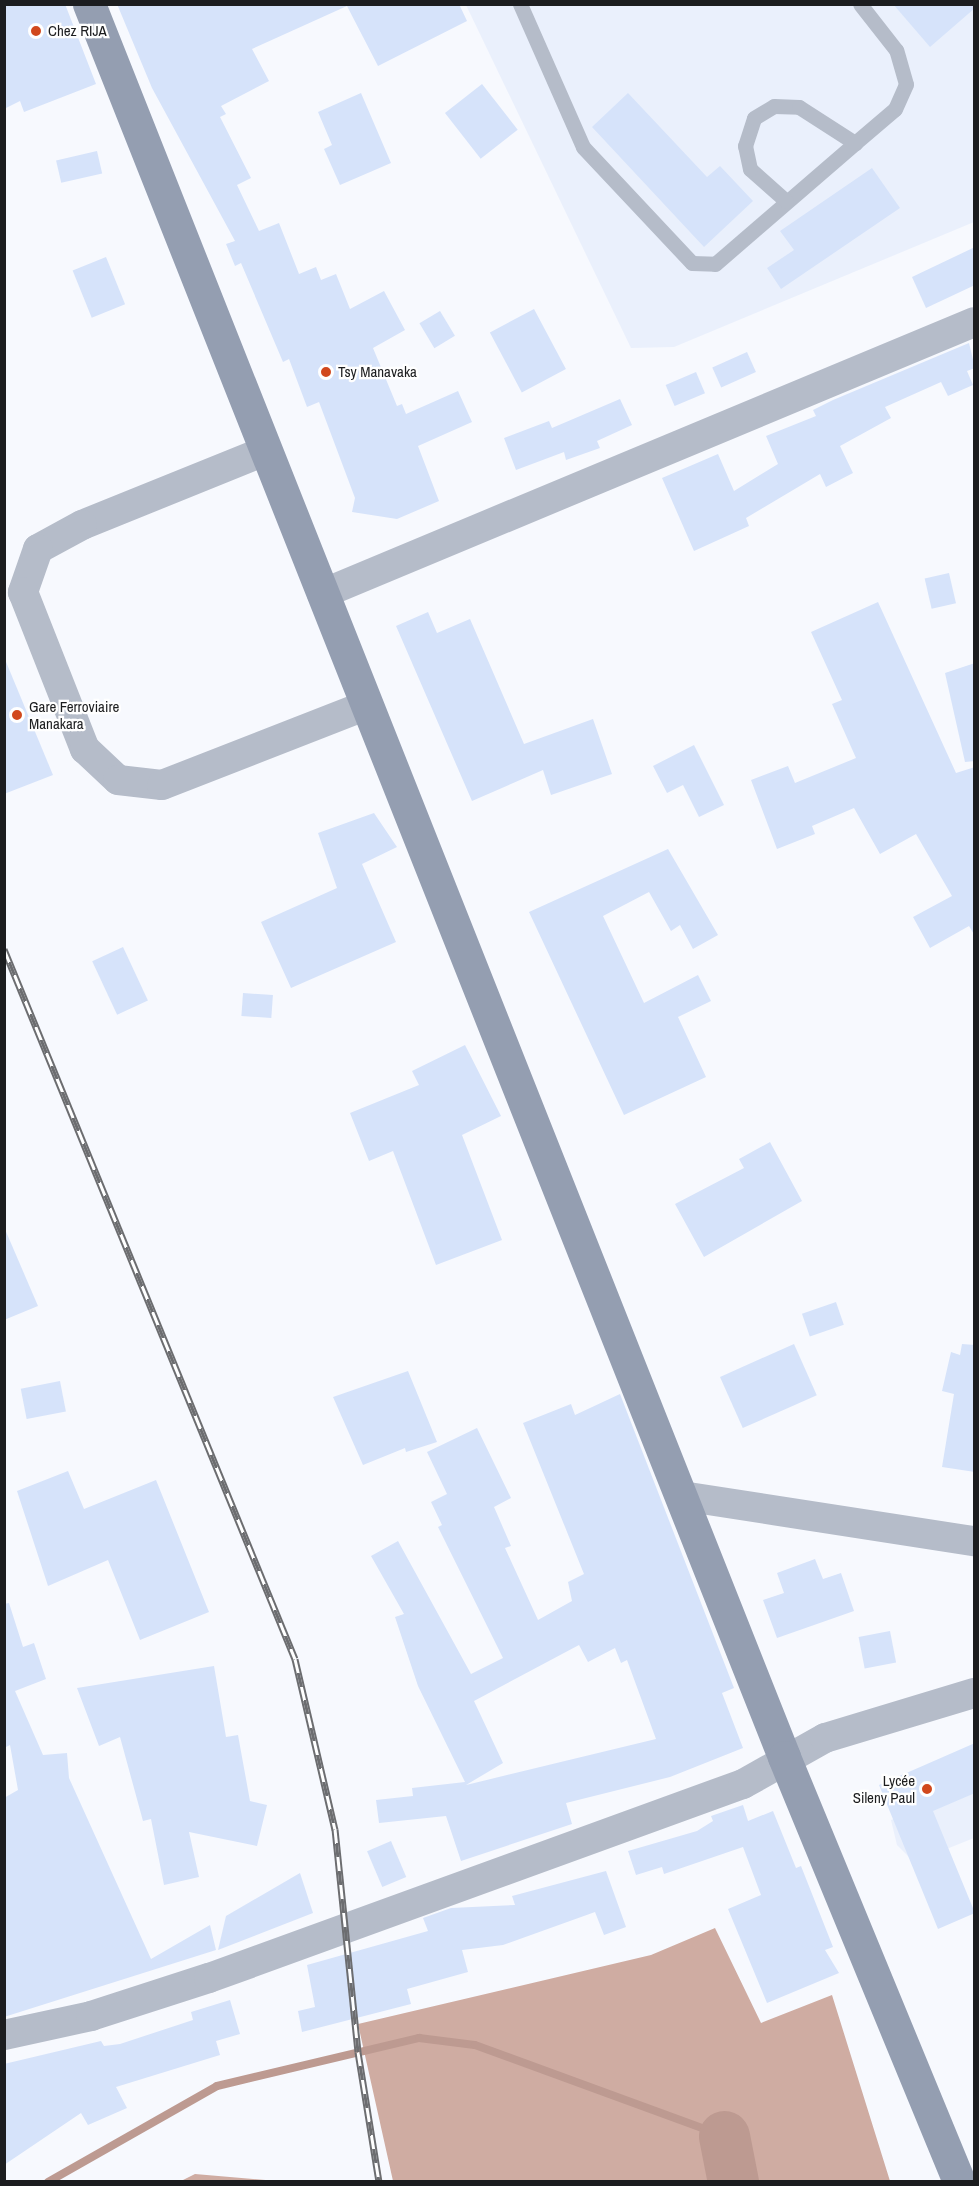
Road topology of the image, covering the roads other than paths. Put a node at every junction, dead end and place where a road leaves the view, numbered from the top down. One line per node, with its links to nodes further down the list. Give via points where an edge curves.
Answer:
1 (89, 4): 7 (main road)
2 (520, 4): 5 (lane, via 583,147 692,263 715,264)
3 (860, 4): 4 (lane, via 896,50 906,84 895,108)
4 (855, 143): 5 (lane); 5 (lane, via 799,107 774,106 754,118 745,146 750,169)
5 (786, 201)
6 (975, 322): 8 (street)
7 (265, 451): 8 (main road); 9 (street, via 82,525 38,549 23,592 86,749 118,780 162,785)
8 (322, 594): 9 (main road)
9 (367, 705): 10 (main road)
10 (682, 1496): 11 (street); 13 (main road)
11 (975, 1541)
12 (975, 1693): 13 (street, via 825,1738)
13 (784, 1757): 14 (street, via 743,1784 209,1978 92,2016); 15 (main road)
14 (4, 2035)
15 (959, 2181)

